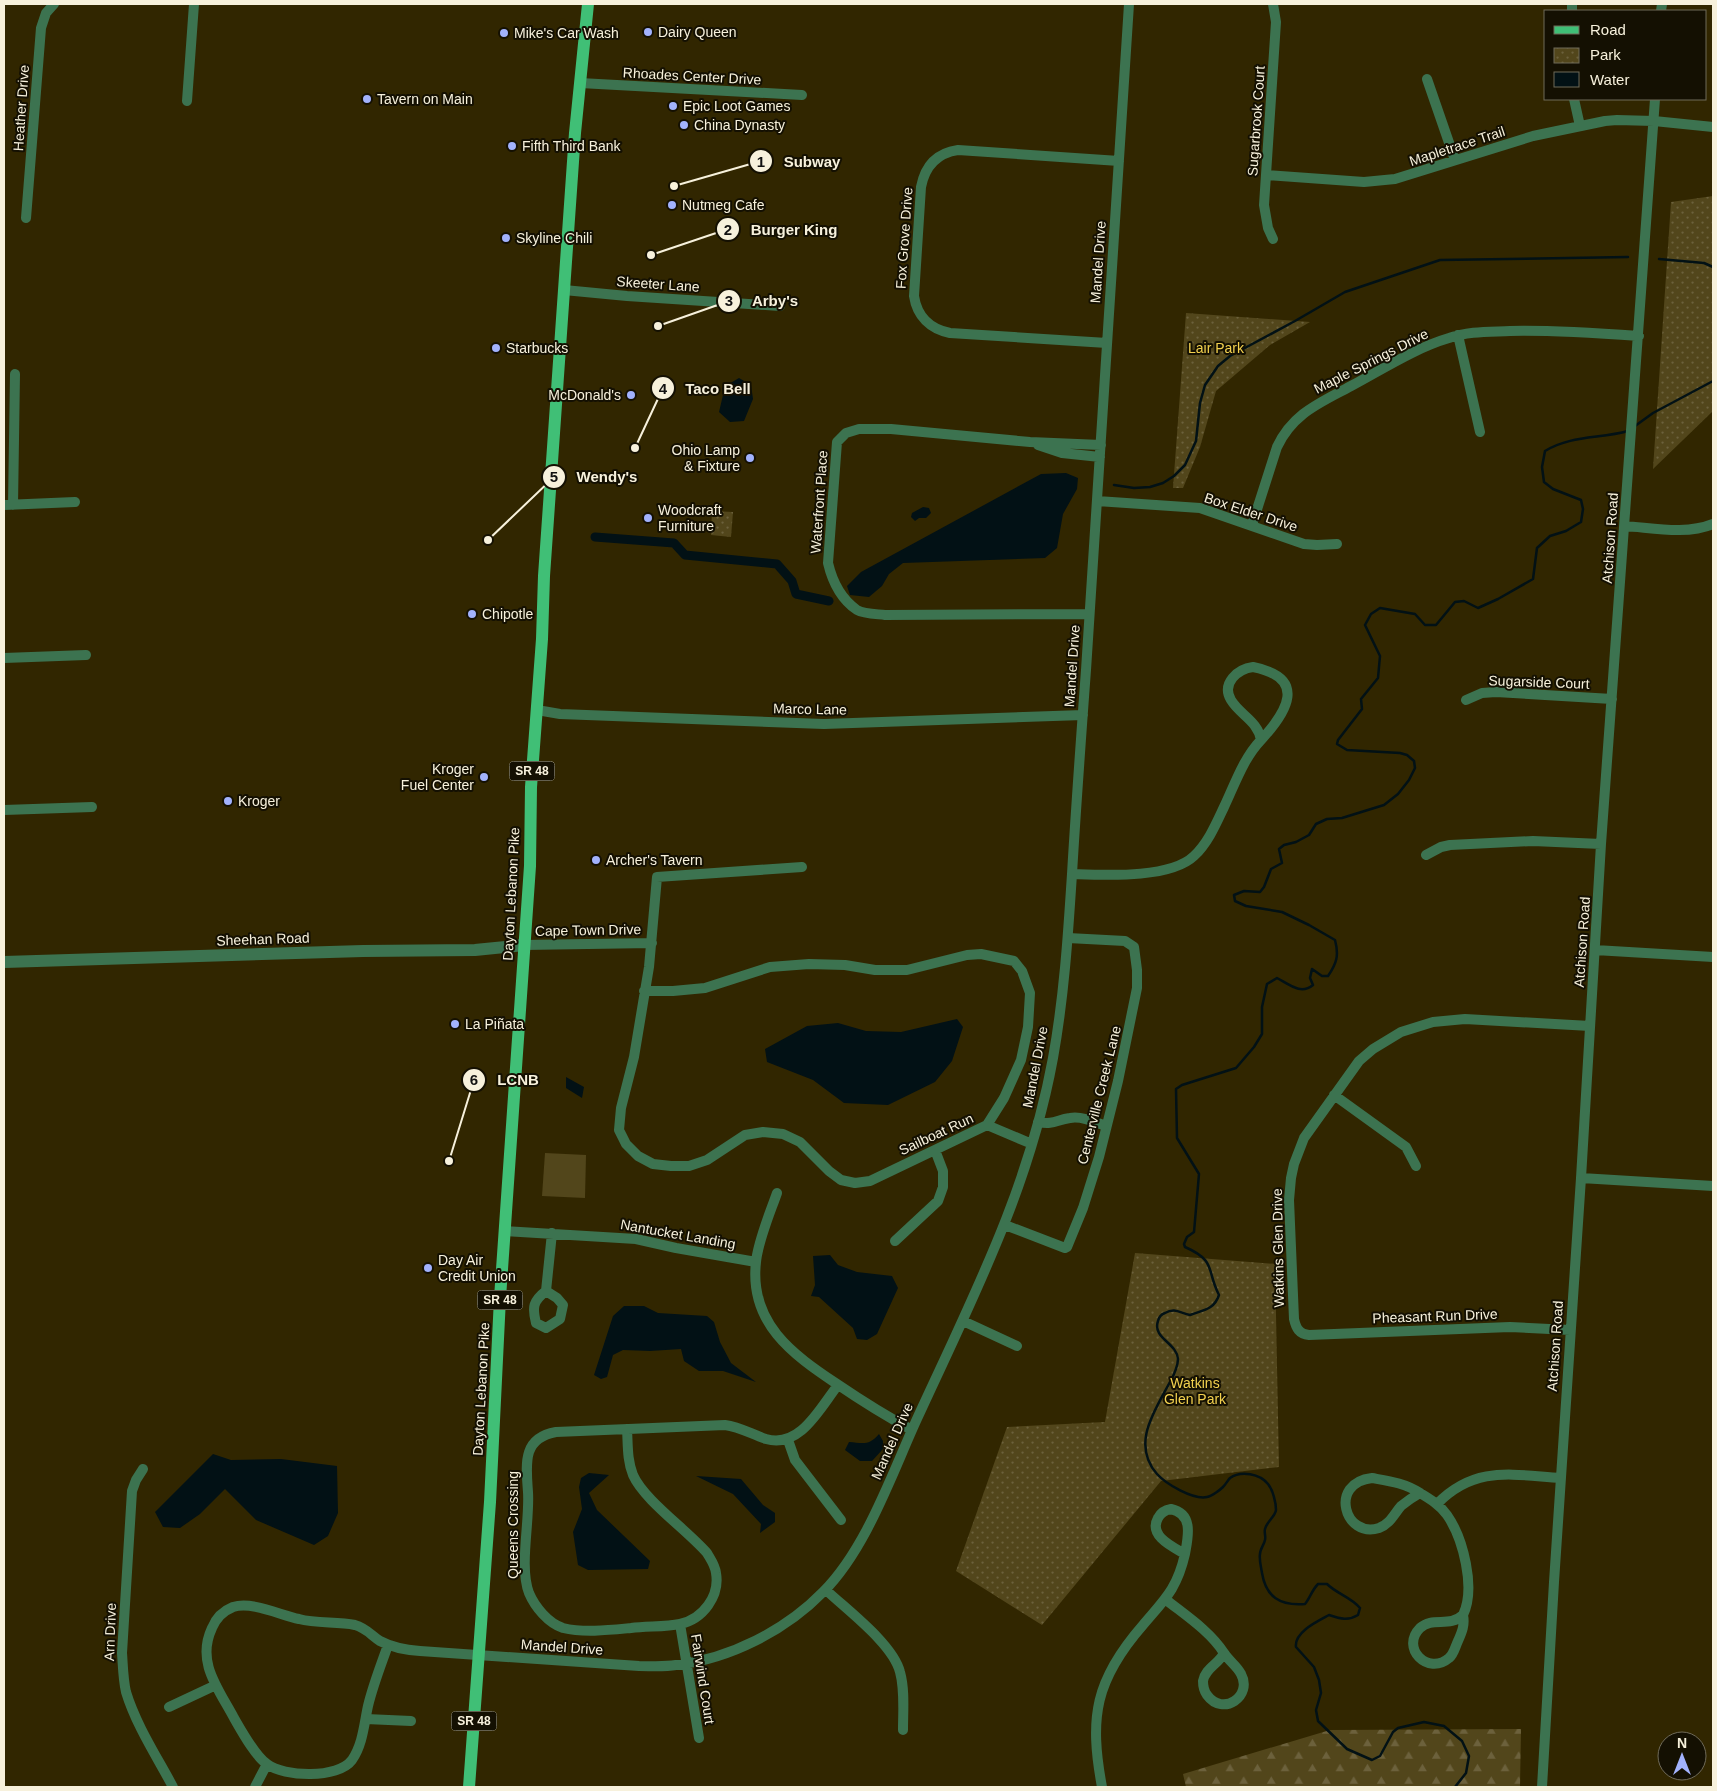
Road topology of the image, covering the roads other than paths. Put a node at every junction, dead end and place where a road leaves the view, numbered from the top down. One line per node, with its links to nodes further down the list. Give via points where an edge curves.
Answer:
1 (54, 4): 18 (street, Heather Drive, via 40,28)
2 (194, 4): 11 (street)
3 (588, 4): 7 (main road, Dayton Lebanon Pike / SR 48)
4 (1129, 4): 16 (street, Mandel Drive)
5 (1273, 4): 17 (street, Sugarbrook Court, via 1276,22)
6 (1427, 79): 15 (street)
7 (580, 83): 8 (street, Rhoades Center Drive); 20 (main road, Dayton Lebanon Pike / SR 48)
8 (802, 95)
9 (1574, 100): 13 (street)
10 (1655, 100): 12 (street, Atchison Road)
11 (187, 101)
12 (1654, 121): 13 (street, Mapletrace Trail, via 1617,120); 14 (street, Mapletrace Trail); 23 (street, Atchison Road)
13 (1580, 126): 15 (street, Mapletrace Trail, via 1533,136)
14 (1713, 127)
15 (1455, 160): 17 (street, Mapletrace Trail, via 1379,181)
16 (1119, 161): 24 (street, Mandel Drive); 24 (street, Fox Grove Drive, via 958,150 942,154 932,162 921,187 914,296 927,323 950,333)
17 (1266, 175): 19 (street, Sugarbrook Court, via 1265,216)
18 (26, 218)
19 (1273, 239)
20 (564, 290): 21 (street, Skeeter Lane); 42 (main road, Dayton Lebanon Pike / SR 48)
21 (780, 306)
22 (1458, 335): 23 (street, Maple Springs Drive, via 1553,331); 26 (street); 34 (street, Maple Springs Drive, via 1417,351 1312,407 1295,420 1277,447)
23 (1638, 336): 35 (street, Atchison Road)
24 (1107, 342): 28 (street, Mandel Drive)
25 (15, 374): 32 (street)
26 (1480, 432)
27 (1030, 442): 28 (street, Waterfront Place); 29 (street, Waterfront Place, via 1062,453); 37 (street, Waterfront Place, via 891,429 859,429 846,433 837,442 828,562 832,578 858,611 885,615)
28 (1100, 444): 29 (street, Mandel Drive)
29 (1100, 457): 31 (street, Mandel Drive)
30 (75, 502): 32 (street)
31 (1097, 502): 34 (street, Box Elder Drive, via 1200,508); 37 (street, Mandel Drive)
32 (8, 505)
33 (1713, 524): 35 (street, via 1695,530)
34 (1252, 525): 36 (street, Box Elder Drive, via 1304,544)
35 (1625, 526): 40 (street, Atchison Road)
36 (1336, 544)
37 (1089, 614): 43 (street, Mandel Drive)
38 (86, 655): 39 (street)
39 (4, 658)
40 (1612, 699): 41 (street, Sugarside Court, via 1496,692); 47 (street, Atchison Road)
41 (1466, 700)
42 (536, 710): 43 (street, Marco Lane, via 560,714 824,724); 53 (main road, Dayton Lebanon Pike / SR 48)
43 (1083, 715): 50 (street, Mandel Drive)
44 (1261, 740): 44 (street, via 1281,716 1288,692 1284,682 1272,672 1246,668 1234,674 1229,692 1231,700 1258,728); 50 (street, via 1239,773 1211,833 1194,856 1183,864 1148,872)
45 (92, 807): 46 (street)
46 (4, 810)
47 (1602, 844): 48 (street, via 1510,841 1450,845); 54 (street, Atchison Road)
48 (1426, 855)
49 (802, 867): 52 (street, Sailboat Run, via 657,877)
50 (1072, 874): 51 (street, Mandel Drive)
51 (1068, 938): 60 (street, Mandel Drive, via 1063,996); 62 (street, Centerville Creek Lane, via 1125,942 1134,947 1137,988)
52 (652, 943): 53 (street, Cape Town Drive); 57 (street, Sailboat Run)
53 (524, 945): 56 (street, Sheehan Road, via 476,950 362,950); 70 (main road, Dayton Lebanon Pike / SR 48)
54 (1595, 950): 55 (street); 58 (street, Atchison Road)
55 (1713, 957)
56 (4, 962)
57 (644, 992): 61 (street, Sailboat Run, via 705,988 770,967 809,964 907,970 981,954 1014,961 1022,971 1030,993 1028,1027 1021,1060 1004,1098); 64 (street, Sailboat Run, via 619,1130 626,1144 638,1156 653,1164 689,1166 707,1160 746,1135 763,1132 783,1134 800,1142 835,1176 854,1183 870,1181)
58 (1590, 1026): 59 (street, Watkins Glen Drive, via 1464,1019 1417,1026 1373,1049 1359,1061); 66 (street, Atchison Road)
59 (1334, 1095): 65 (street, via 1406,1147); 77 (street, Watkins Glen Drive, via 1304,1138 1290,1178 1294,1319 1295,1326)
60 (1038, 1122): 62 (street, via 1054,1123 1076,1118); 63 (street, Mandel Drive)
61 (987, 1125): 63 (street); 64 (street, Sailboat Run)
62 (1106, 1126): 69 (street, Centerville Creek Lane, via 1083,1208 1067,1247)
63 (1032, 1144): 69 (street, Mandel Drive)
64 (935, 1150): 72 (street, via 943,1171 943,1187 938,1201)
65 (1416, 1166)
66 (1581, 1178): 67 (street); 76 (street, Atchison Road)
67 (1713, 1186)
68 (776, 1193): 73 (street)
69 (1004, 1225): 75 (street, Mandel Drive)
70 (505, 1231): 71 (street, Nantucket Landing); 95 (main road, Dayton Lebanon Pike / SR 48, via 490,1511)
71 (552, 1233): 73 (street, Nantucket Landing, via 636,1239); 74 (street)
72 (895, 1241)
73 (756, 1262): 79 (street, via 756,1288 771,1327 797,1357)
74 (546, 1291)
75 (963, 1322): 78 (street); 81 (street, Mandel Drive)
76 (1570, 1330): 77 (street, Pheasant Run Drive, via 1510,1327); 84 (street, Atchison Road)
77 (1302, 1333)
78 (1017, 1346)
79 (838, 1385): 81 (street); 82 (street, via 804,1429)
80 (627, 1429): 82 (street, Queens Crossing, via 725,1425 766,1439); 92 (street, Queens Crossing, via 630,1465 638,1483 698,1543 714,1564 716,1590 708,1607); 92 (street, Queens Crossing, via 549,1434 530,1448 526,1466 529,1514 527,1584 542,1614 563,1628 601,1630)
81 (912, 1430): 89 (street, Mandel Drive, via 858,1546)
82 (788, 1440): 87 (street, via 795,1460)
83 (143, 1469): 104 (street, Arn Drive, via 132,1491 123,1674 134,1714)
84 (1560, 1478): 86 (street, via 1486,1475 1464,1483); 108 (street, Atchison Road)
85 (1420, 1493): 85 (street, via 1395,1482 1363,1479 1347,1494 1345,1508 1352,1522 1372,1529 1386,1524 1404,1503); 86 (street)
86 (1438, 1504): 91 (street, via 1454,1529 1466,1566 1468,1592)
87 (841, 1520)
88 (1185, 1554): 90 (street, via 1178,1581)
89 (826, 1590): 96 (street, Mandel Drive, via 766,1635); 101 (street, via 883,1643 896,1662 902,1682)
90 (1165, 1599): 94 (street, via 1205,1632); 107 (street, via 1117,1658 1102,1691 1097,1708 1095,1743)
91 (1463, 1615): 91 (street, via 1454,1621 1422,1626 1414,1639 1417,1657 1436,1664 1449,1658 1463,1628)
92 (680, 1624): 96 (street, Fairwind Court)
93 (388, 1645): 95 (street, Mandel Drive); 97 (street, Mandel Drive, via 366,1629 353,1625 300,1620 248,1606 234,1607 215,1621 206,1643 206,1661); 99 (street)
94 (1224, 1653): 94 (street, via 1206,1674 1203,1684 1206,1694 1219,1705 1234,1702 1242,1694 1243,1680)
95 (478, 1655): 96 (street, Mandel Drive, via 639,1666); 106 (main road, Dayton Lebanon Pike / SR 48)
96 (687, 1664): 102 (street, Fairwind Court)
97 (216, 1685): 98 (street); 103 (street, via 246,1740)
98 (169, 1707)
99 (366, 1719): 100 (street); 103 (street, via 362,1740 354,1757 337,1770 305,1774)
100 (411, 1721)
101 (903, 1730)
102 (699, 1738)
103 (267, 1764): 105 (street)
104 (173, 1787)
105 (255, 1787)
106 (469, 1787)
107 (1102, 1787)
108 (1542, 1787)

